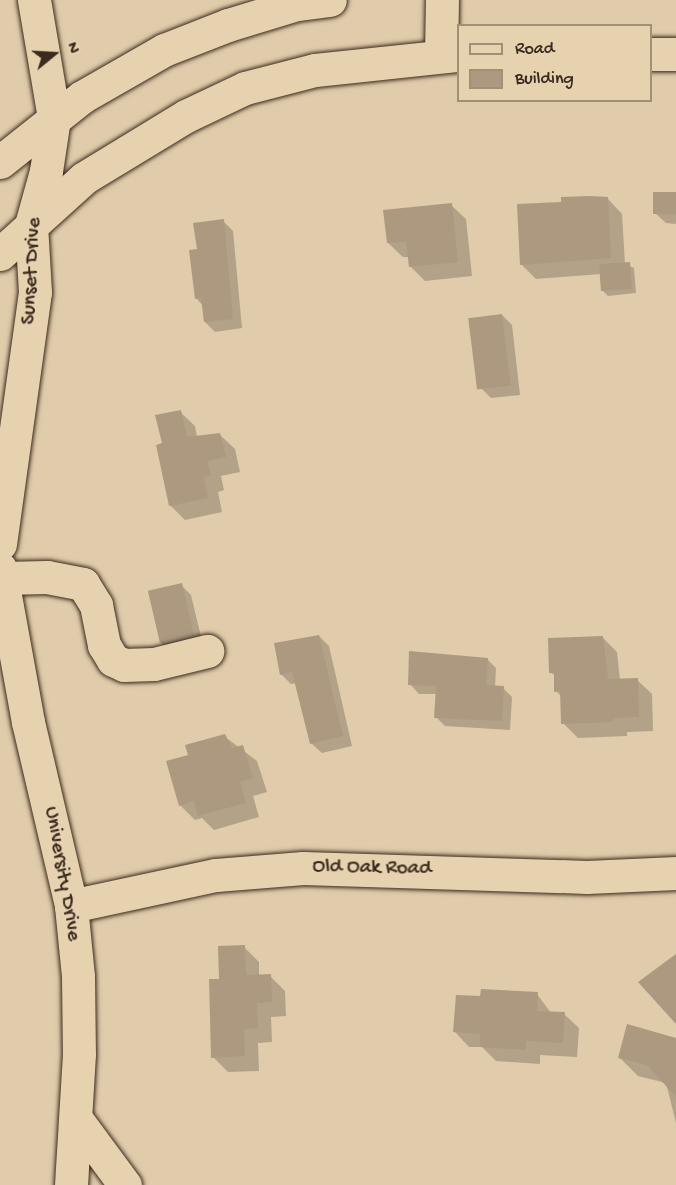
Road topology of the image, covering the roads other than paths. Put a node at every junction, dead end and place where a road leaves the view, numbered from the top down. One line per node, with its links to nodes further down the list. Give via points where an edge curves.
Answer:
1 (34, 0): 7 (street, Sunset Drive)
2 (330, 0): 7 (street, via 297,4 164,50 120,73)
3 (442, 0): 6 (street)
4 (652, 54): 5 (street)
5 (676, 54)
6 (450, 56): 9 (street, via 315,70 245,88 186,116 84,178)
7 (54, 118): 8 (street); 9 (street, Sunset Drive, via 46,171)
8 (0, 162)
9 (30, 225): 10 (street); 11 (street, Sunset Drive, via 35,292)
10 (0, 254)
11 (0, 544)
12 (1, 573): 13 (street, via 83,584 96,605 104,645 113,660 124,665 154,664); 15 (street, University Drive, via 28,722)
13 (207, 651)
14 (676, 873): 15 (street, Old Oak Road, via 587,877 303,868 216,875)
15 (71, 906): 16 (street, University Drive, via 78,976)
16 (77, 1120): 17 (street, University Drive); 18 (street)
17 (71, 1185)
18 (125, 1185)

